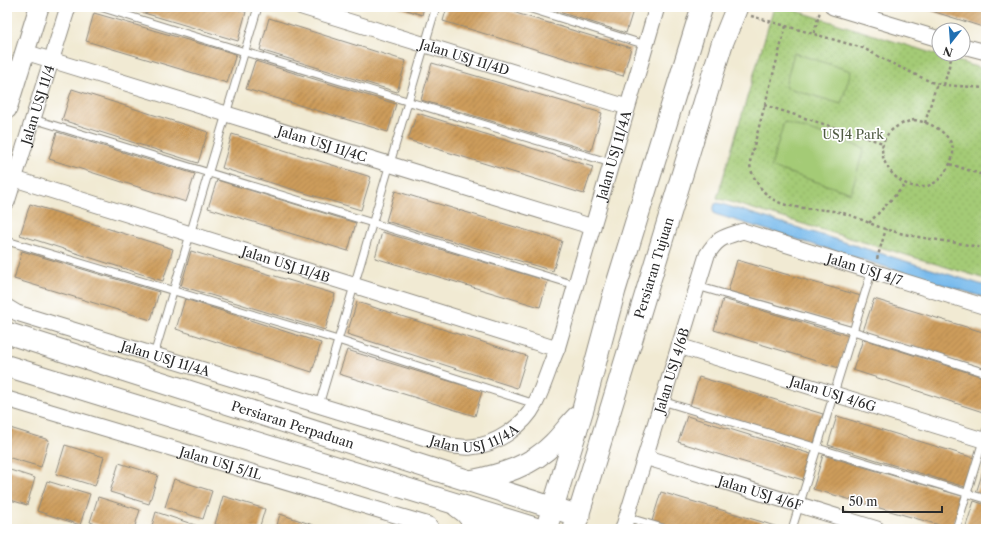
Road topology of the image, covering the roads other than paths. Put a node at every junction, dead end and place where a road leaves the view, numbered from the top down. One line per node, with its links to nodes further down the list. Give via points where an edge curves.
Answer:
1 (39, 7): 16 (street)
2 (68, 7): 19 (street, Jalan USJ 11/4)
3 (100, 7): 17 (lane)
4 (258, 7): 17 (lane)
5 (302, 7): 14 (street, Jalan USJ 11/4D)
6 (436, 7): 14 (lane)
7 (525, 7): 13 (lane)
8 (657, 7): 13 (street, Jalan USJ 11/4A)
9 (702, 7): 55 (main road, via 615,290)
10 (833, 7): 12 (street)
11 (736, 9): 65 (main road, Persiaran Tujuan, via 722,44)
12 (931, 36)
13 (646, 44): 21 (street, Jalan USJ 11/4A)
14 (425, 45): 20 (lane); 21 (street, Jalan USJ 11/4D)
15 (971, 48): 18 (street)
16 (25, 52): 19 (street, Jalan USJ 11/4C); 22 (street)
17 (245, 52): 20 (lane); 23 (lane)
18 (986, 52)
19 (51, 60): 23 (street, Jalan USJ 11/4C); 24 (street, Jalan USJ 11/4)
20 (408, 102): 25 (lane); 26 (lane)
21 (627, 107): 25 (street, Jalan USJ 11/4A)
22 (7, 110)
23 (226, 114): 26 (street, Jalan USJ 11/4C); 27 (lane)
24 (33, 119): 27 (lane); 28 (street, Jalan USJ 11/4)
25 (611, 163): 31 (street, Jalan USJ 11/4A)
26 (390, 165): 30 (lane); 31 (street, Jalan USJ 11/4C)
27 (209, 173): 30 (lane); 33 (lane)
28 (14, 179): 29 (street, Jalan USJ 11/4); 33 (street, Jalan USJ 11/4B)
29 (7, 202)
30 (372, 223): 36 (lane); 37 (lane)
31 (593, 227): 37 (street, Jalan USJ 11/4A)
32 (743, 231): 35 (street, Jalan USJ 4/7); 38 (street, Jalan USJ 4/6B, via 720,239 713,245)
33 (190, 234): 36 (street, Jalan USJ 11/4B); 39 (lane)
34 (7, 241): 39 (lane)
35 (872, 270): 41 (street, Jalan USJ 4/7); 42 (lane)
36 (354, 285): 44 (lane); 46 (street, Jalan USJ 11/4B)
37 (575, 286): 46 (street, Jalan USJ 11/4A)
38 (697, 286): 42 (lane); 45 (street, Jalan USJ 4/6B)
39 (174, 291): 44 (lane); 47 (lane)
40 (7, 307): 47 (street, Jalan USJ 11/4A, via 17,313)
41 (986, 307)
42 (853, 331): 49 (lane); 50 (lane)
43 (7, 333): 59 (main road, Persiaran Perpaduan)
44 (338, 340): 53 (lane); 54 (lane)
45 (679, 346): 50 (street, Jalan USJ 4/6G); 52 (street, Jalan USJ 4/6B)
46 (557, 349): 53 (street, Jalan USJ 11/4A)
47 (154, 355): 54 (street, Jalan USJ 11/4A)
48 (7, 366): 62 (main road, Persiaran Perpaduan)
49 (986, 373)
50 (834, 394): 56 (street, Jalan USJ 4/6G); 57 (lane)
51 (7, 399): 67 (street, Jalan USJ 5/1L, via 429,525)
52 (662, 401): 57 (lane); 58 (street, Jalan USJ 4/6B)
53 (535, 404): 54 (street, Jalan USJ 11/4A, via 525,419 509,432 492,442 471,448 452,446)
54 (319, 405)
55 (583, 408): 59 (main road, via 554,443 538,456 510,471); 64 (main road)
56 (985, 438): 60 (lane)
57 (817, 448): 60 (lane); 63 (lane)
58 (645, 457): 63 (street, Jalan USJ 4/6F); 66 (street, Jalan USJ 4/6B)
59 (469, 481): 64 (main road, Persiaran Perpaduan)
60 (967, 493): 61 (lane); 74 (lane)
61 (986, 499)
62 (452, 502): 68 (main road); 69 (main road, Persiaran Perpaduan)
63 (800, 505): 72 (lane); 73 (street, Jalan USJ 4/6F)
64 (552, 508): 65 (main road, Persiaran Perpaduan); 70 (main road)
65 (576, 522)
66 (625, 523): 71 (lane)
67 (432, 529)
68 (480, 529)
69 (538, 529)
70 (546, 529)
71 (666, 529)
72 (792, 529)
73 (877, 529)
74 (956, 529)

